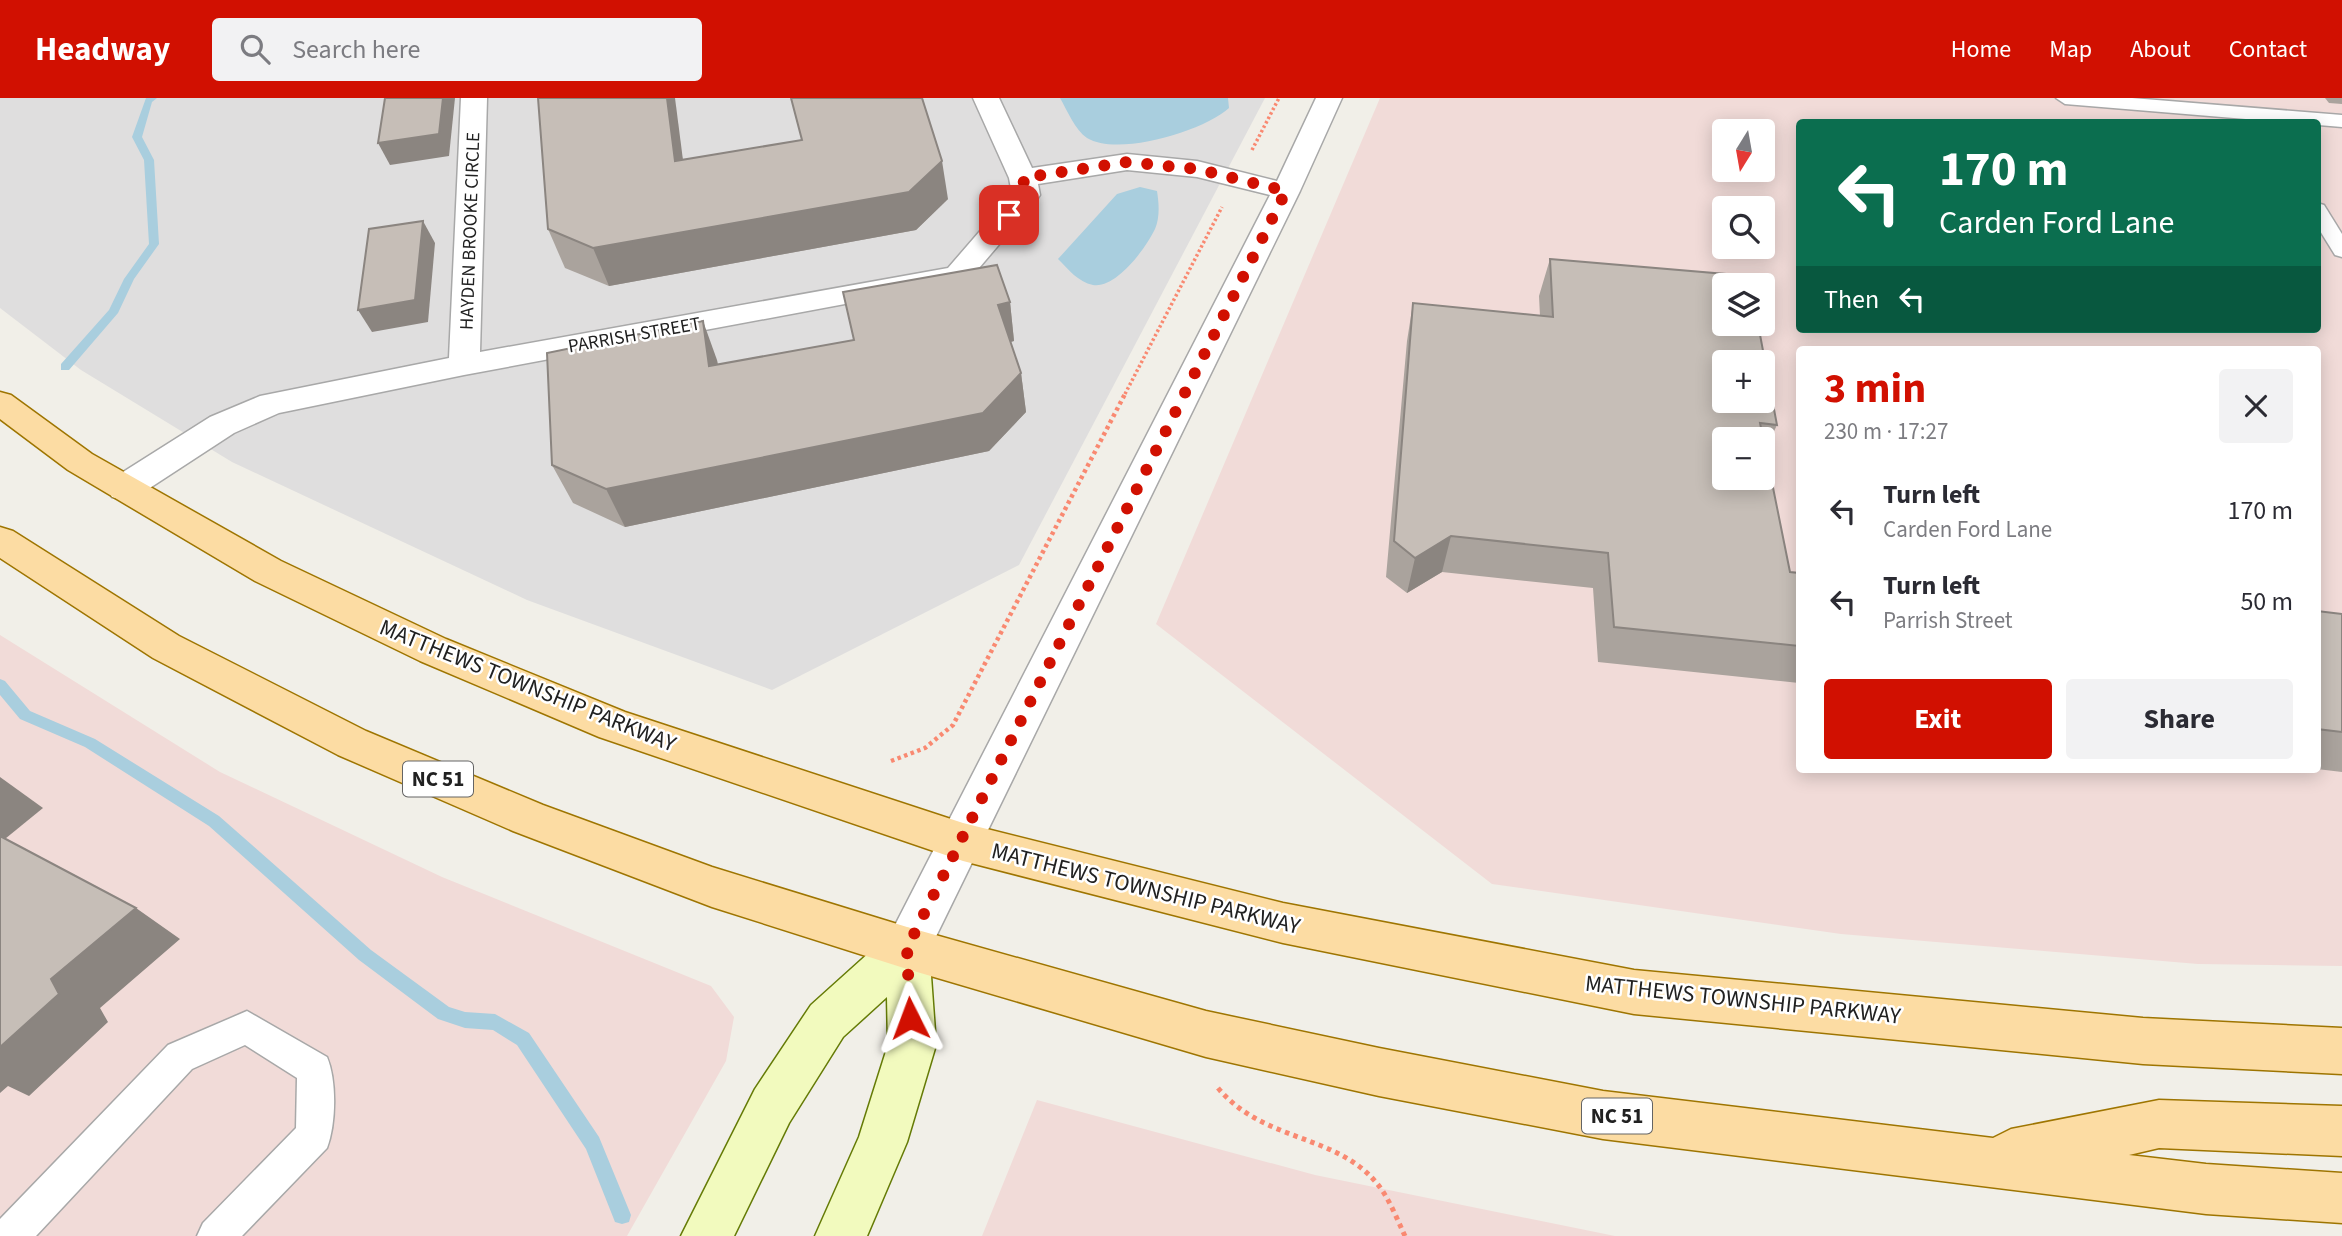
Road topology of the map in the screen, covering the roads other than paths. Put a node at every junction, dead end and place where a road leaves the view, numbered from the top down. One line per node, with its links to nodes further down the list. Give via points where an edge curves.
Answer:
1 (474, 98): 13 (street, HAYDEN BROOKE CIRCLE)
2 (986, 98): 9 (street)
3 (1329, 98): 10 (street)
4 (2065, 98): 5 (lane)
5 (2262, 118): 6 (lane)
6 (2289, 119)
7 (2321, 120): 8 (lane)
8 (2342, 121)
9 (1023, 178): 10 (street, via 1127,162 1197,169); 13 (street, PARRISH STREET, via 1026,195 958,275)
10 (1286, 191): 17 (street)
11 (2321, 216): 12 (lane)
12 (2342, 251)
13 (464, 365): 15 (street, PARRISH STREET, via 271,404 222,425)
14 (0, 403): 15 (main road, MATTHEWS TOWNSHIP PARKWAY)
15 (124, 488): 17 (main road, MATTHEWS TOWNSHIP PARKWAY, via 268,571 433,650 613,724)
16 (0, 540): 18 (main road, NC 51, via 166,648 352,743 528,818 712,887)
17 (963, 842): 18 (street); 19 (main road, MATTHEWS TOWNSHIP PARKWAY, via 1283,923 1634,992 2143,1041)
18 (907, 948): 21 (main road, NC 51, via 1206,1034 1379,1072 1603,1115); 25 (street, via 827,1021 772,1107); 26 (street, via 912,1045 882,1142)
19 (2342, 1051)
20 (2342, 1131): 21 (main road, via 2159,1124)
21 (1978, 1161): 22 (main road, NC 51, via 2206,1189)
22 (2342, 1198)
23 (10, 1236): 24 (lane, via 180,1056 247,1027 316,1069 314,1135)
24 (216, 1236)
25 (707, 1236)
26 (841, 1236)

